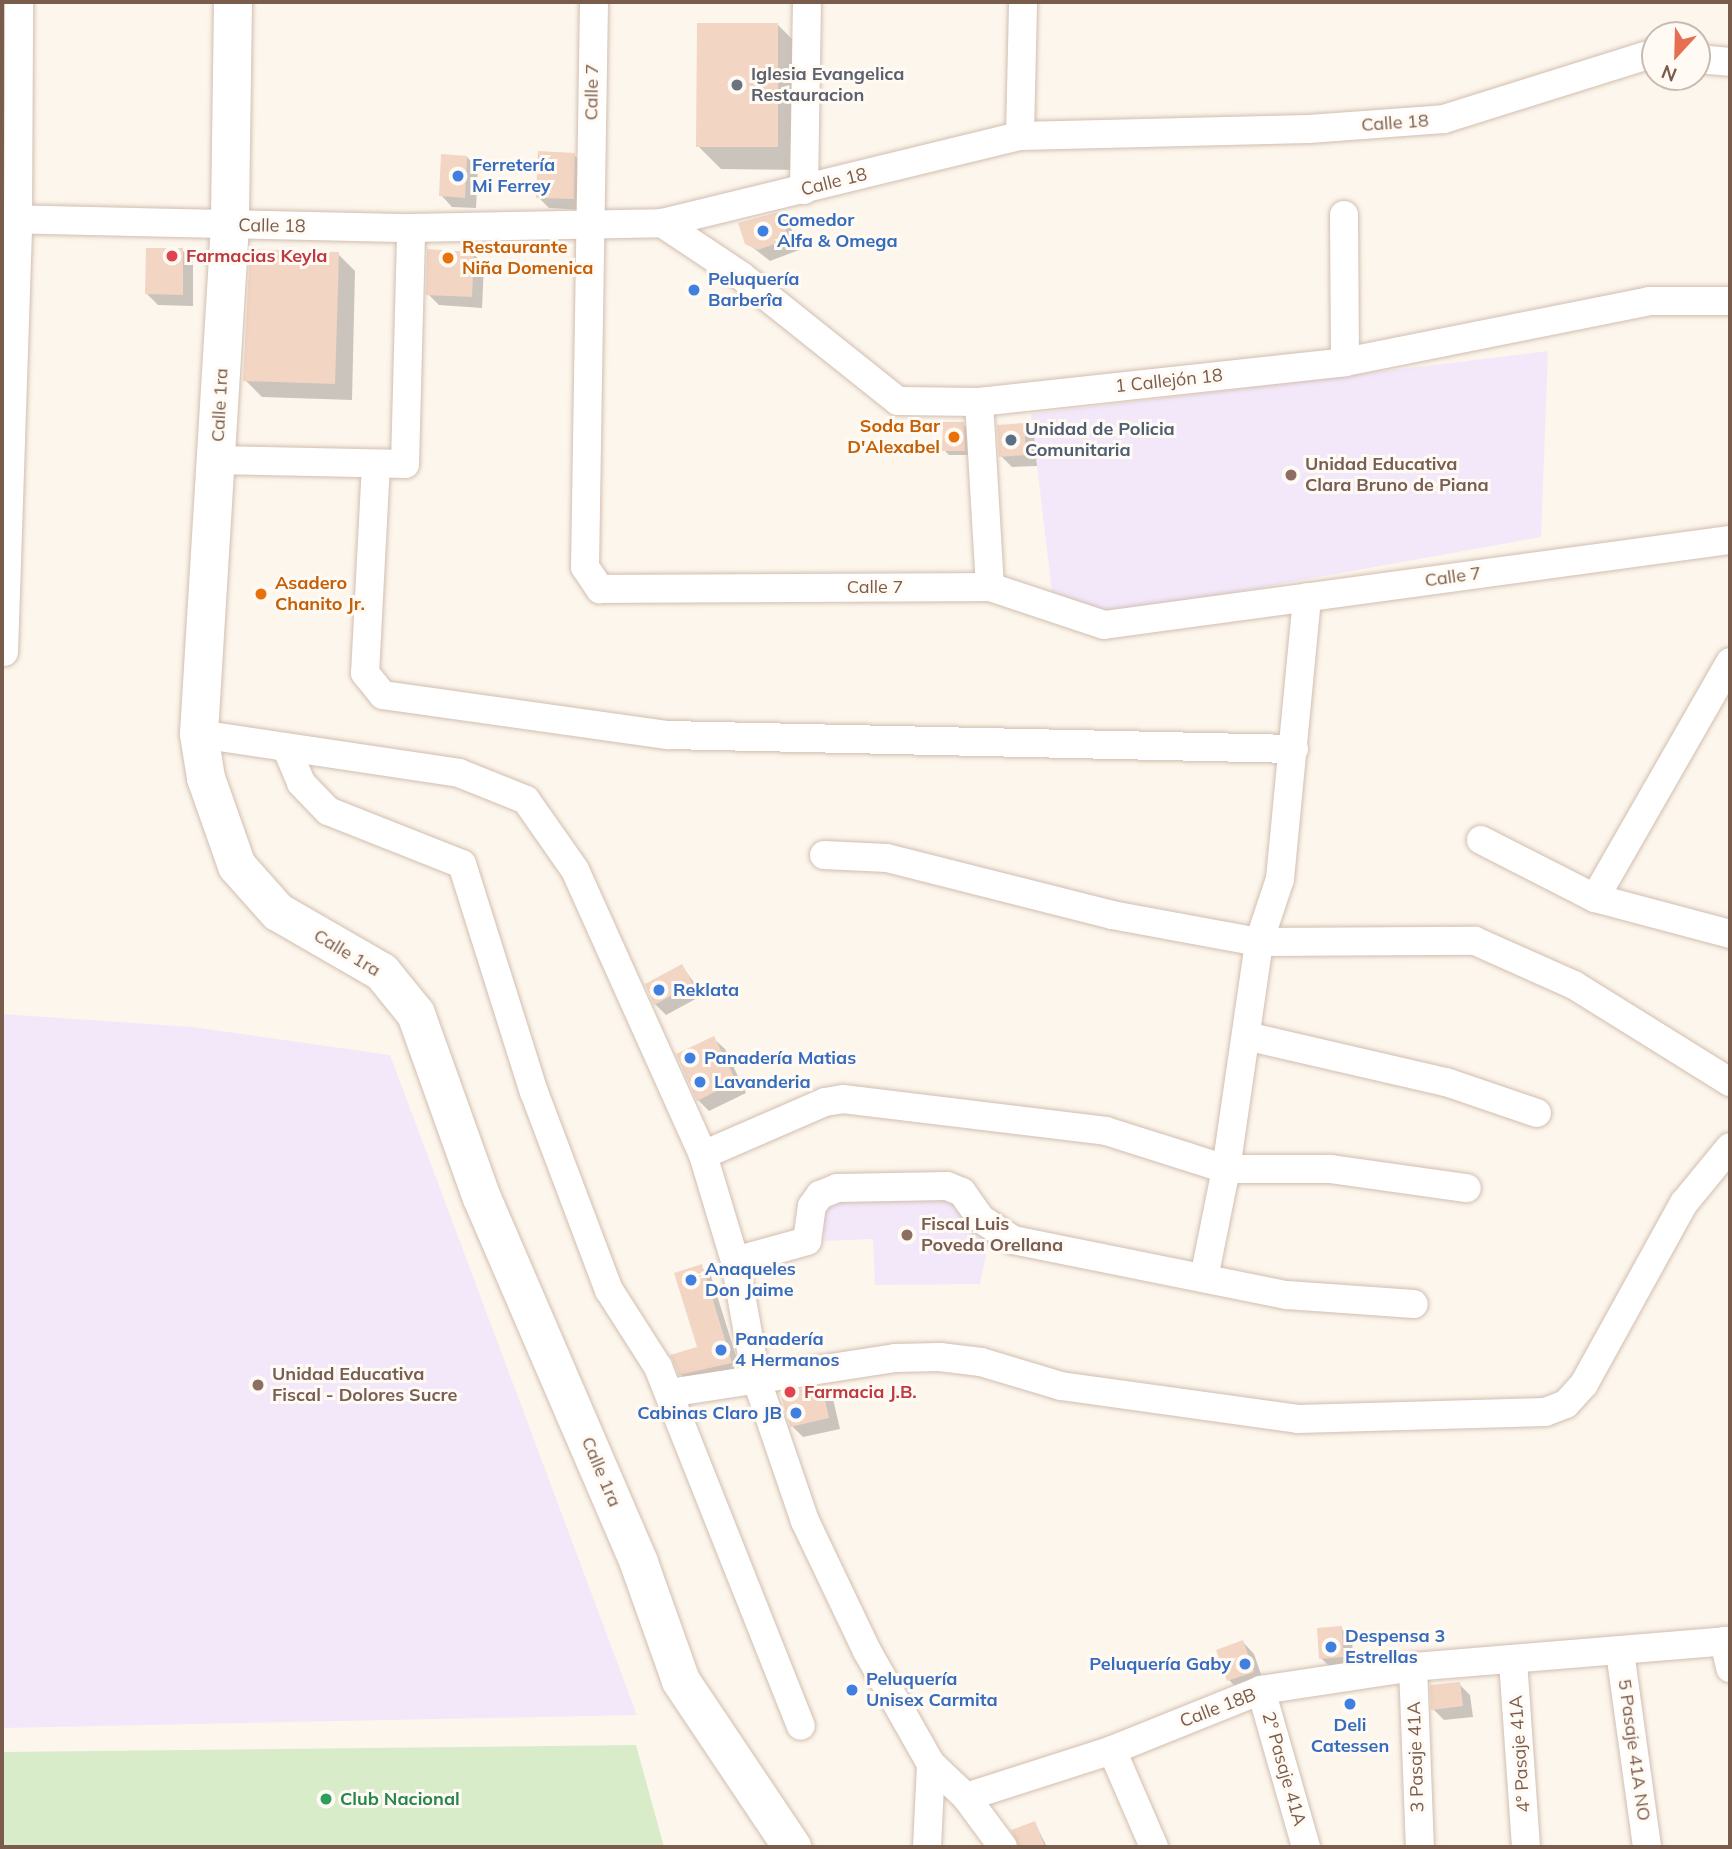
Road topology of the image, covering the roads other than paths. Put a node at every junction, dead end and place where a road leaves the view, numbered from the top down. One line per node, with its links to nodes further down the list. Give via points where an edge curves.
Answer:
1 (19, 2): 12 (street)
2 (233, 2): 15 (street, Calle 1ra)
3 (594, 2): 13 (street, Calle 7)
4 (807, 2): 10 (street)
5 (1023, 2): 9 (street)
6 (1641, 57): 9 (street, Calle 18, via 1444,119 1310,129)
7 (1711, 61): 8 (street)
8 (1730, 62)
9 (1020, 136): 10 (street, Calle 18)
10 (804, 190): 14 (street, Calle 18)
11 (1344, 215): 18 (street)
12 (10, 219): 15 (street, Calle 18); 25 (street)
13 (589, 221): 14 (street, Calle 18); 16 (street, Calle 18); 23 (street, Calle 7, via 585,568 590,580 600,589)
14 (662, 223): 19 (street, 1 Callejón 18, via 740,275 898,401)
15 (230, 225): 16 (street, Calle 18); 20 (street, Calle 1ra)
16 (411, 228): 21 (street, via 405,464)
17 (1730, 301): 18 (street, 1 Callejón 18, via 1649,301)
18 (1345, 362): 19 (street, 1 Callejón 18)
19 (979, 402): 23 (street)
20 (217, 460): 21 (street); 27 (street, Calle 1ra)
21 (376, 464): 29 (street, via 365,673 383,695 668,735)
22 (1730, 540): 24 (street, Calle 7)
23 (990, 587): 24 (street, Calle 7, via 1104,625)
24 (1307, 597): 29 (street)
25 (4, 652)
26 (1730, 662): 32 (street)
27 (199, 734): 28 (street); 57 (street, Calle 1ra, via 206,778 237,866 278,912 382,972 416,1014 482,1198 639,1563 681,1681)
28 (286, 747): 39 (street, via 459,773 526,800 575,870); 46 (street, via 301,783 328,811 461,864 534,1092 609,1290)
29 (1294, 749): 34 (street, via 1280,879)
30 (1481, 840): 32 (street)
31 (824, 855): 34 (street, via 887,858 1112,915)
32 (1595, 898): 33 (street)
33 (1729, 931)
34 (1259, 942): 35 (street); 36 (street, via 1475,941 1574,985)
35 (1245, 1036): 37 (street, via 1446,1082); 40 (street)
36 (1730, 1082)
37 (1537, 1113)
38 (1730, 1147): 45 (street, via 1684,1203 1584,1384 1566,1404 1545,1412 1298,1419 1061,1386 981,1362 940,1357 895,1357)
39 (703, 1155): 40 (street, via 843,1099 1106,1131); 42 (street)
40 (1226, 1169): 41 (street, via 1331,1169); 43 (street)
41 (1467, 1188)
42 (736, 1261): 43 (street, via 807,1241 811,1206 820,1195 836,1188 947,1186 962,1192 981,1219 1013,1240); 45 (street)
43 (1203, 1278): 44 (street, via 1287,1294)
44 (1414, 1304)
45 (756, 1378): 46 (street); 55 (street, via 805,1521 867,1651)
46 (669, 1392): 53 (street)
47 (1727, 1641): 48 (street, Calle 18B); 51 (street)
48 (1620, 1652): 49 (street, Calle 18B); 64 (street, 5 Pasaje 41A NO)
49 (1513, 1661): 50 (street, Calle 18B); 63 (street, 4° Pasaje 41A)
50 (1413, 1667): 52 (street, Calle 18B); 62 (street, 3 Pasaje 41A)
51 (1730, 1668)
52 (1261, 1690): 54 (street, Calle 18B); 61 (street, 2° Pasaje 41A)
53 (801, 1726)
54 (1112, 1750): 56 (street, Calle 18B); 60 (street)
55 (930, 1764): 56 (street); 58 (street)
56 (966, 1797): 59 (street)
57 (792, 1847)
58 (927, 1847)
59 (1003, 1847)
60 (1154, 1847)
61 (1306, 1847)
62 (1420, 1847)
63 (1526, 1847)
64 (1647, 1847)

